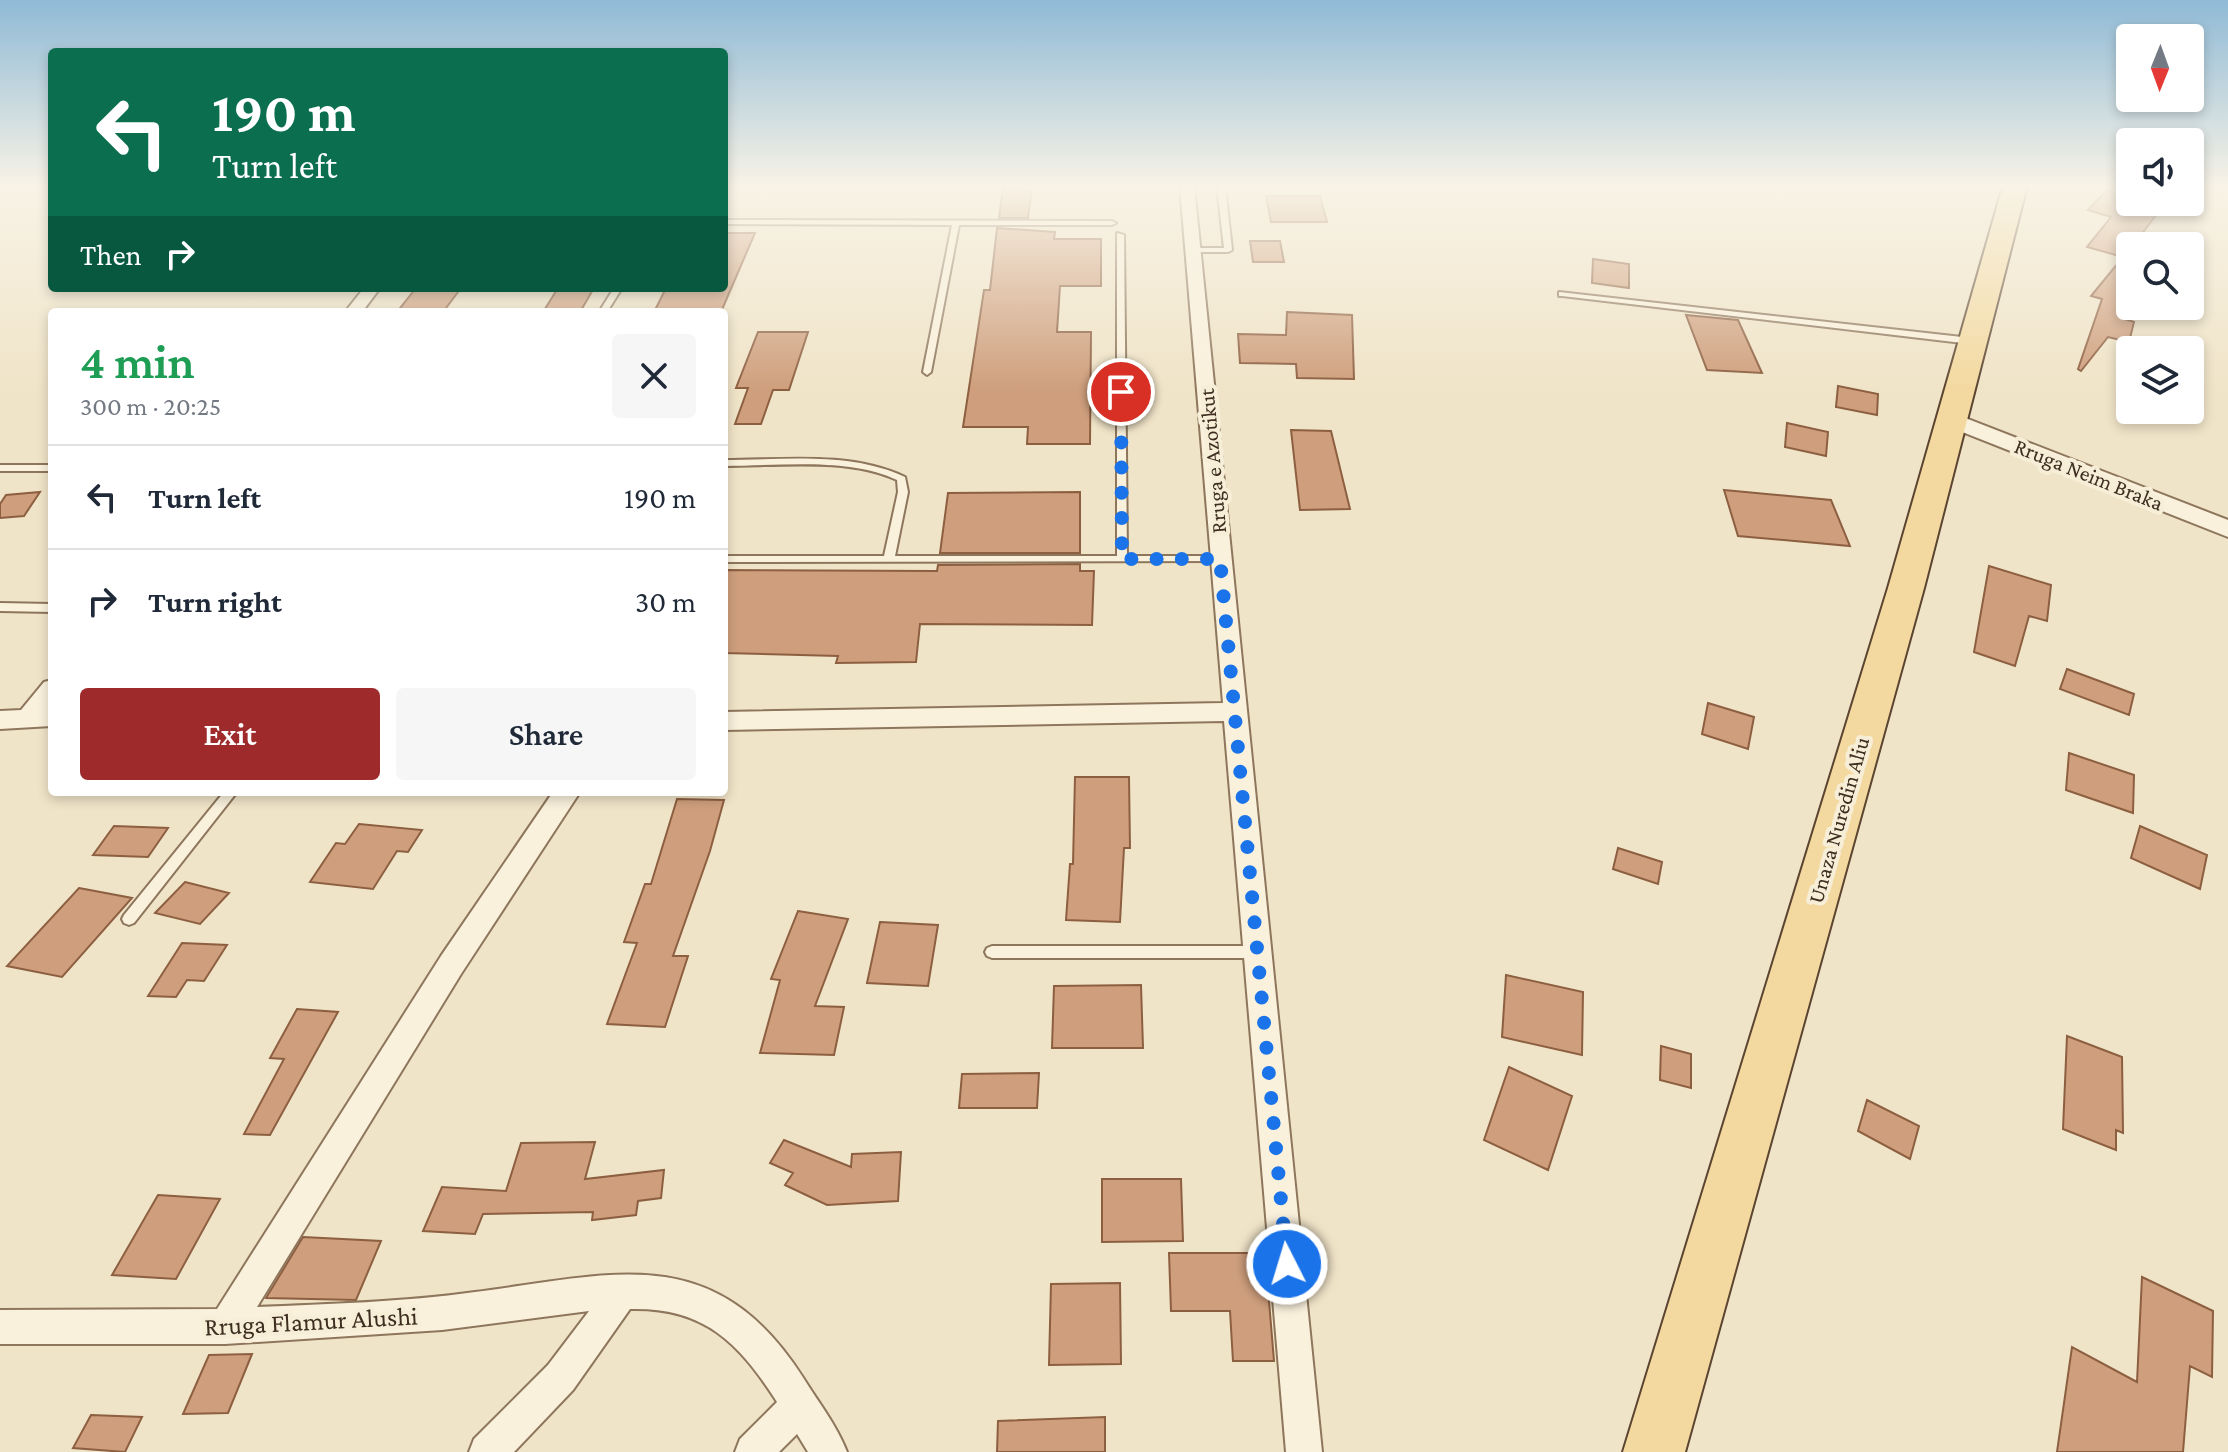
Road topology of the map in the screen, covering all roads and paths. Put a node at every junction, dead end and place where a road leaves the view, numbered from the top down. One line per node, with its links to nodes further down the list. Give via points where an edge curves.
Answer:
1 (950, 254): 9 (lane)
2 (1120, 254): 17 (lane)
3 (1193, 254): 18 (street, Rruga e Azotikut)
4 (1996, 254): 8 (main road, Unaza Nuredin Aliu)
5 (369, 292): 7 (street)
6 (1562, 294): 8 (lane)
7 (356, 308)
8 (1971, 341): 10 (main road, Unaza Nuredin Aliu)
9 (927, 372)
10 (1950, 419): 14 (street, Rruga Neim Braka); 39 (main road, Unaza Nuredin Aliu, via 1906,588)
11 (728, 463): 16 (lane, via 835,464 893,472 902,479 903,492)
12 (0, 468): 13 (lane)
13 (48, 468)
14 (2228, 529)
15 (728, 559): 16 (lane)
16 (889, 559): 17 (lane)
17 (1122, 559): 18 (lane)
18 (1220, 559): 22 (street, Rruga e Azotikut)
19 (0, 607): 20 (lane)
20 (48, 608)
21 (48, 698): 23 (street)
22 (1235, 712): 25 (street); 30 (street, Rruga e Azotikut)
23 (40, 717): 24 (street)
24 (0, 720)
25 (728, 721)
26 (228, 796): 28 (lane)
27 (564, 796): 33 (street, via 451,965)
28 (129, 919)
29 (992, 952): 30 (lane)
30 (1258, 952): 38 (street, Rruga e Azotikut)
31 (621, 1292): 33 (street, Rruga Flamur Alushi, via 446,1313); 34 (street, Rruga Flamur Alushi, via 673,1295 721,1314 774,1367); 35 (street, via 565,1377)
32 (0, 1327): 33 (street, Rruga Flamur Alushi)
33 (225, 1327)
34 (799, 1406): 36 (street); 37 (street, Rruga Flamur Alushi)
35 (487, 1452)
36 (753, 1452)
37 (829, 1452)
38 (1304, 1452)
39 (1654, 1452)

